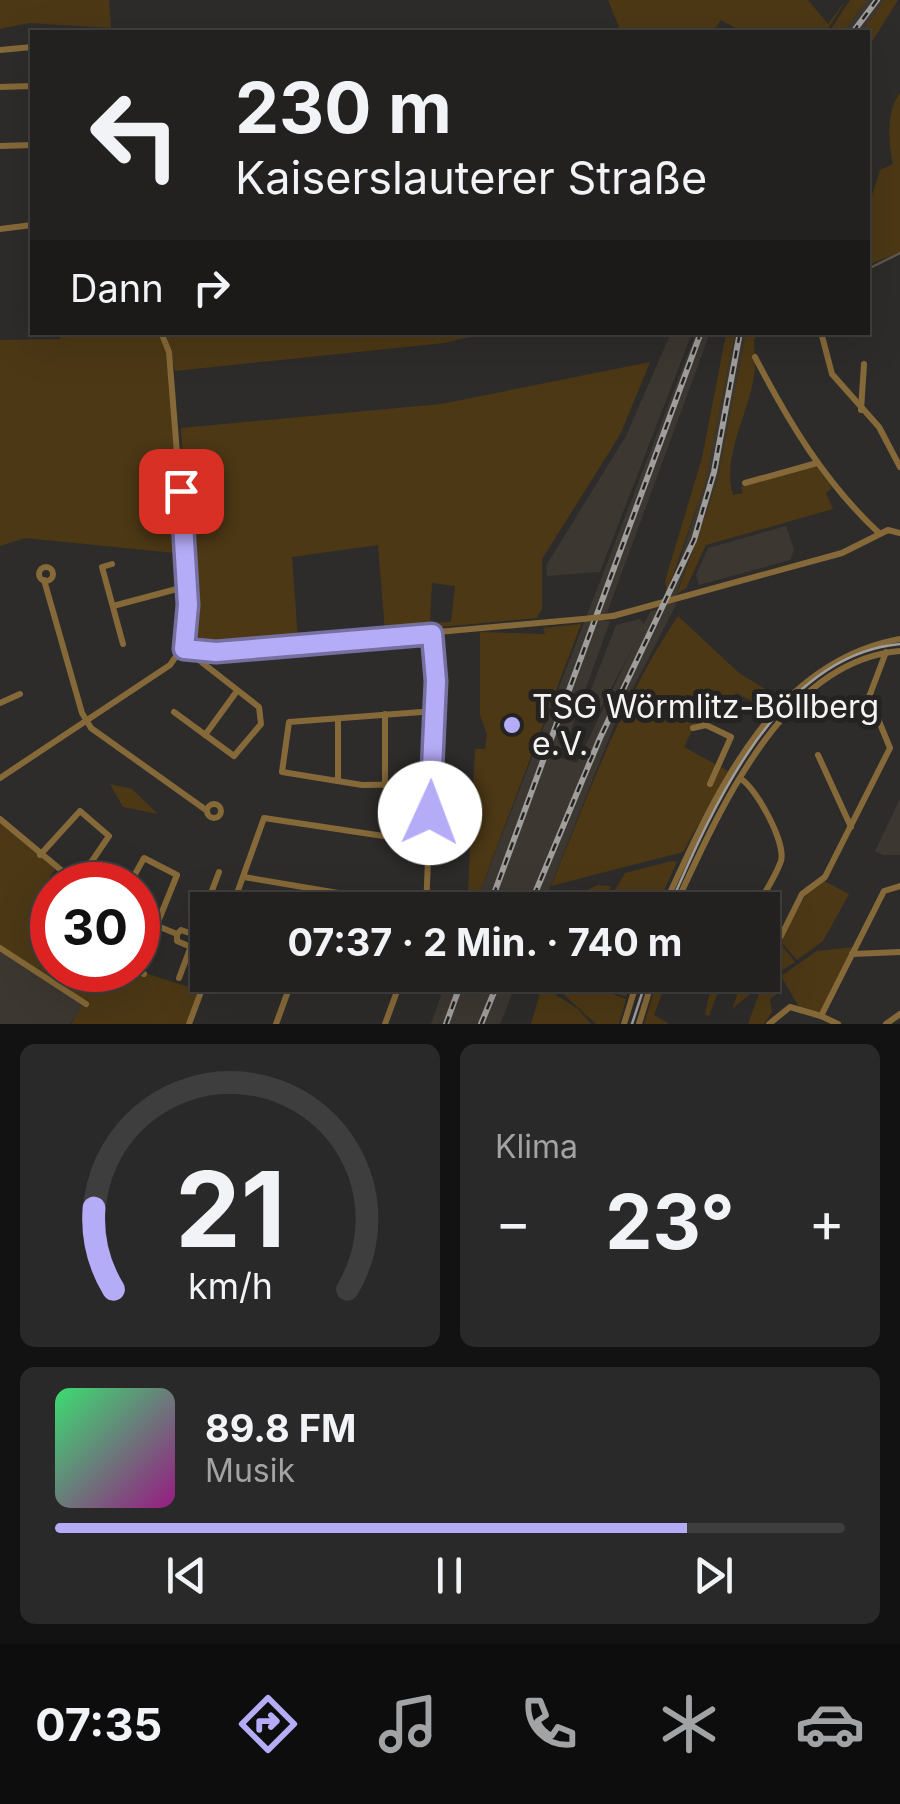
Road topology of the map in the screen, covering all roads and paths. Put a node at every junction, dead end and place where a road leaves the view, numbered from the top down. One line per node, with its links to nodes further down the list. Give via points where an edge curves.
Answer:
1 (30, 48): 2 (street)
2 (0, 50)
3 (0, 86): 4 (street)
4 (30, 86)
5 (30, 145): 6 (street)
6 (0, 146)
7 (30, 225): 8 (street)
8 (0, 229)
9 (162, 335): 23 (street, via 169,352)
10 (822, 335): 13 (street, via 832,374)
11 (754, 357): 14 (street)
12 (864, 364): 13 (street)
13 (862, 410): 15 (street)
14 (817, 462): 16 (street); 20 (street)
15 (900, 467)
16 (744, 484)
17 (900, 522): 18 (street)
18 (888, 530): 19 (street); 20 (street)
19 (900, 533)
20 (878, 534): 25 (street, bridge, via 846,551 613,616)
21 (112, 564): 24 (street, via 102,567)
22 (44, 580): 38 (street)
23 (188, 586): 24 (street); 28 (street)
24 (113, 606): 27 (street)
25 (432, 634): 28 (street); 34 (street)
26 (900, 639): 43 (street, via 850,651 816,672)
27 (123, 644)
28 (184, 649): 31 (street); 38 (street)
29 (900, 651): 30 (street)
30 (886, 652): 45 (street, via 861,656 819,683 777,726); 52 (street, via 868,696 890,748)
31 (237, 691): 40 (street); 40 (street, via 259,707 260,728 234,756)
32 (20, 694): 33 (street)
33 (0, 703)
34 (434, 711): 36 (street); 47 (street)
35 (174, 712): 40 (street)
36 (385, 714): 37 (street); 49 (street)
37 (338, 719): 46 (street); 46 (street, via 286,724 282,772)
38 (86, 721): 44 (street); 50 (street)
39 (693, 728): 42 (street, via 704,720 731,737)
40 (205, 735)
41 (818, 755): 52 (street)
42 (720, 766): 43 (street); 48 (street)
43 (730, 772): 65 (street)
44 (0, 778)
45 (741, 779): 66 (street); 67 (street, via 757,793 782,849)
46 (338, 781): 49 (street)
47 (432, 784): 49 (street); 53 (street)
48 (710, 784)
49 (384, 786)
50 (206, 810)
51 (0, 819): 54 (street)
52 (851, 826): 72 (street, via 825,877 802,894)
53 (430, 843): 59 (street, via 264,818); 64 (street)
54 (40, 855): 55 (street); 56 (street, via 80,811 110,836)
55 (48, 862)
56 (93, 862)
57 (160, 866): 68 (street, via 177,875)
58 (219, 872): 61 (street)
59 (244, 877): 62 (street); 63 (street)
60 (900, 886): 77 (street, via 884,891)
61 (211, 892)
62 (238, 892)
63 (324, 892)
64 (428, 892)
65 (671, 892)
66 (681, 892)
67 (764, 892)
68 (160, 916)
69 (160, 928): 71 (street)
70 (190, 933): 71 (street)
71 (176, 934): 73 (street)
72 (780, 936)
73 (190, 947)
74 (0, 948): 84 (street)
75 (190, 950): 78 (street)
76 (900, 952): 77 (street)
77 (852, 954): 86 (street)
78 (180, 978)
79 (201, 992): 87 (street)
80 (288, 992): 88 (street)
81 (396, 992): 89 (street)
82 (634, 992): 90 (street)
83 (649, 992): 91 (street)
84 (86, 1004)
85 (900, 1014): 94 (street)
86 (820, 1016): 92 (street, via 790,1007); 93 (street)
87 (188, 1024)
88 (276, 1024)
89 (385, 1024)
90 (624, 1024)
91 (639, 1024)
92 (769, 1024)
93 (838, 1024)
94 (886, 1024)

